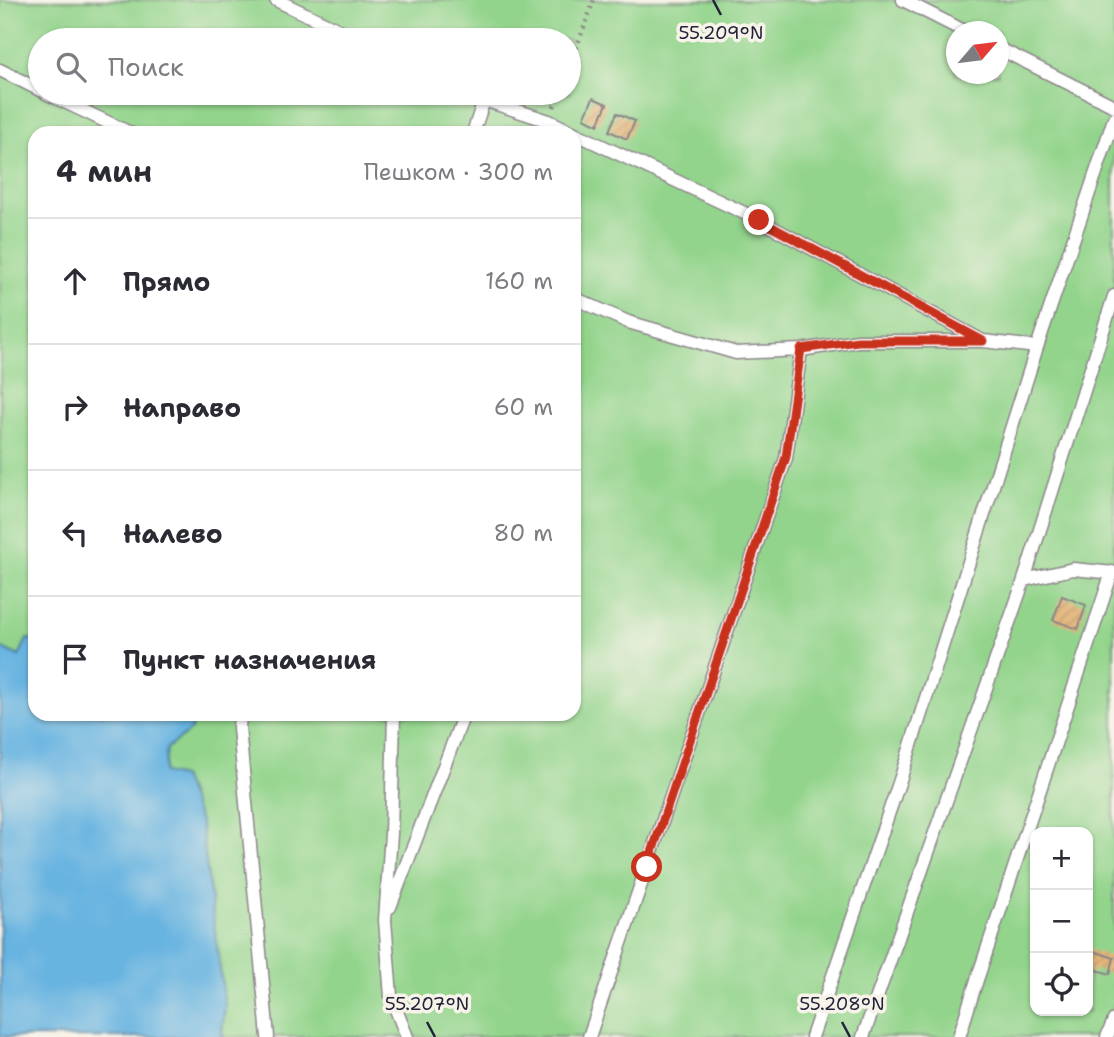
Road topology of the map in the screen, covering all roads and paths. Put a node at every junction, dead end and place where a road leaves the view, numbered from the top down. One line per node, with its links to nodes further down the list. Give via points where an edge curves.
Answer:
1 (276, 0): 5 (lane)
2 (594, 0): 6 (path)
3 (903, 0): 4 (lane)
4 (946, 22)
5 (335, 28)
6 (581, 35)
7 (1009, 53): 13 (lane)
8 (0, 71): 9 (lane)
9 (28, 84)
10 (71, 105): 15 (lane)
11 (482, 105): 16 (lane)
12 (499, 105): 17 (lane)
13 (1114, 106)
14 (1114, 119): 22 (lane)
15 (115, 126)
16 (475, 126)
17 (560, 126)
18 (581, 136): 21 (lane, via 759,220)
19 (1114, 296): 25 (lane)
20 (581, 301): 23 (lane, via 628,322 736,353)
21 (983, 341): 22 (lane); 23 (lane, via 858,341)
22 (1037, 347): 34 (lane, via 900,780)
23 (801, 349): 33 (lane, via 786,457)
24 (1113, 572): 25 (lane, via 1073,569); 36 (lane)
25 (1024, 580): 35 (lane)
26 (240, 721): 31 (lane)
27 (394, 721): 29 (lane)
28 (461, 721): 29 (lane)
29 (385, 920): 32 (lane, via 391,997)
30 (1114, 1020): 37 (lane)
31 (268, 1037)
32 (407, 1037)
33 (589, 1037)
34 (812, 1037)
35 (863, 1037)
36 (960, 1037)
37 (1108, 1037)

